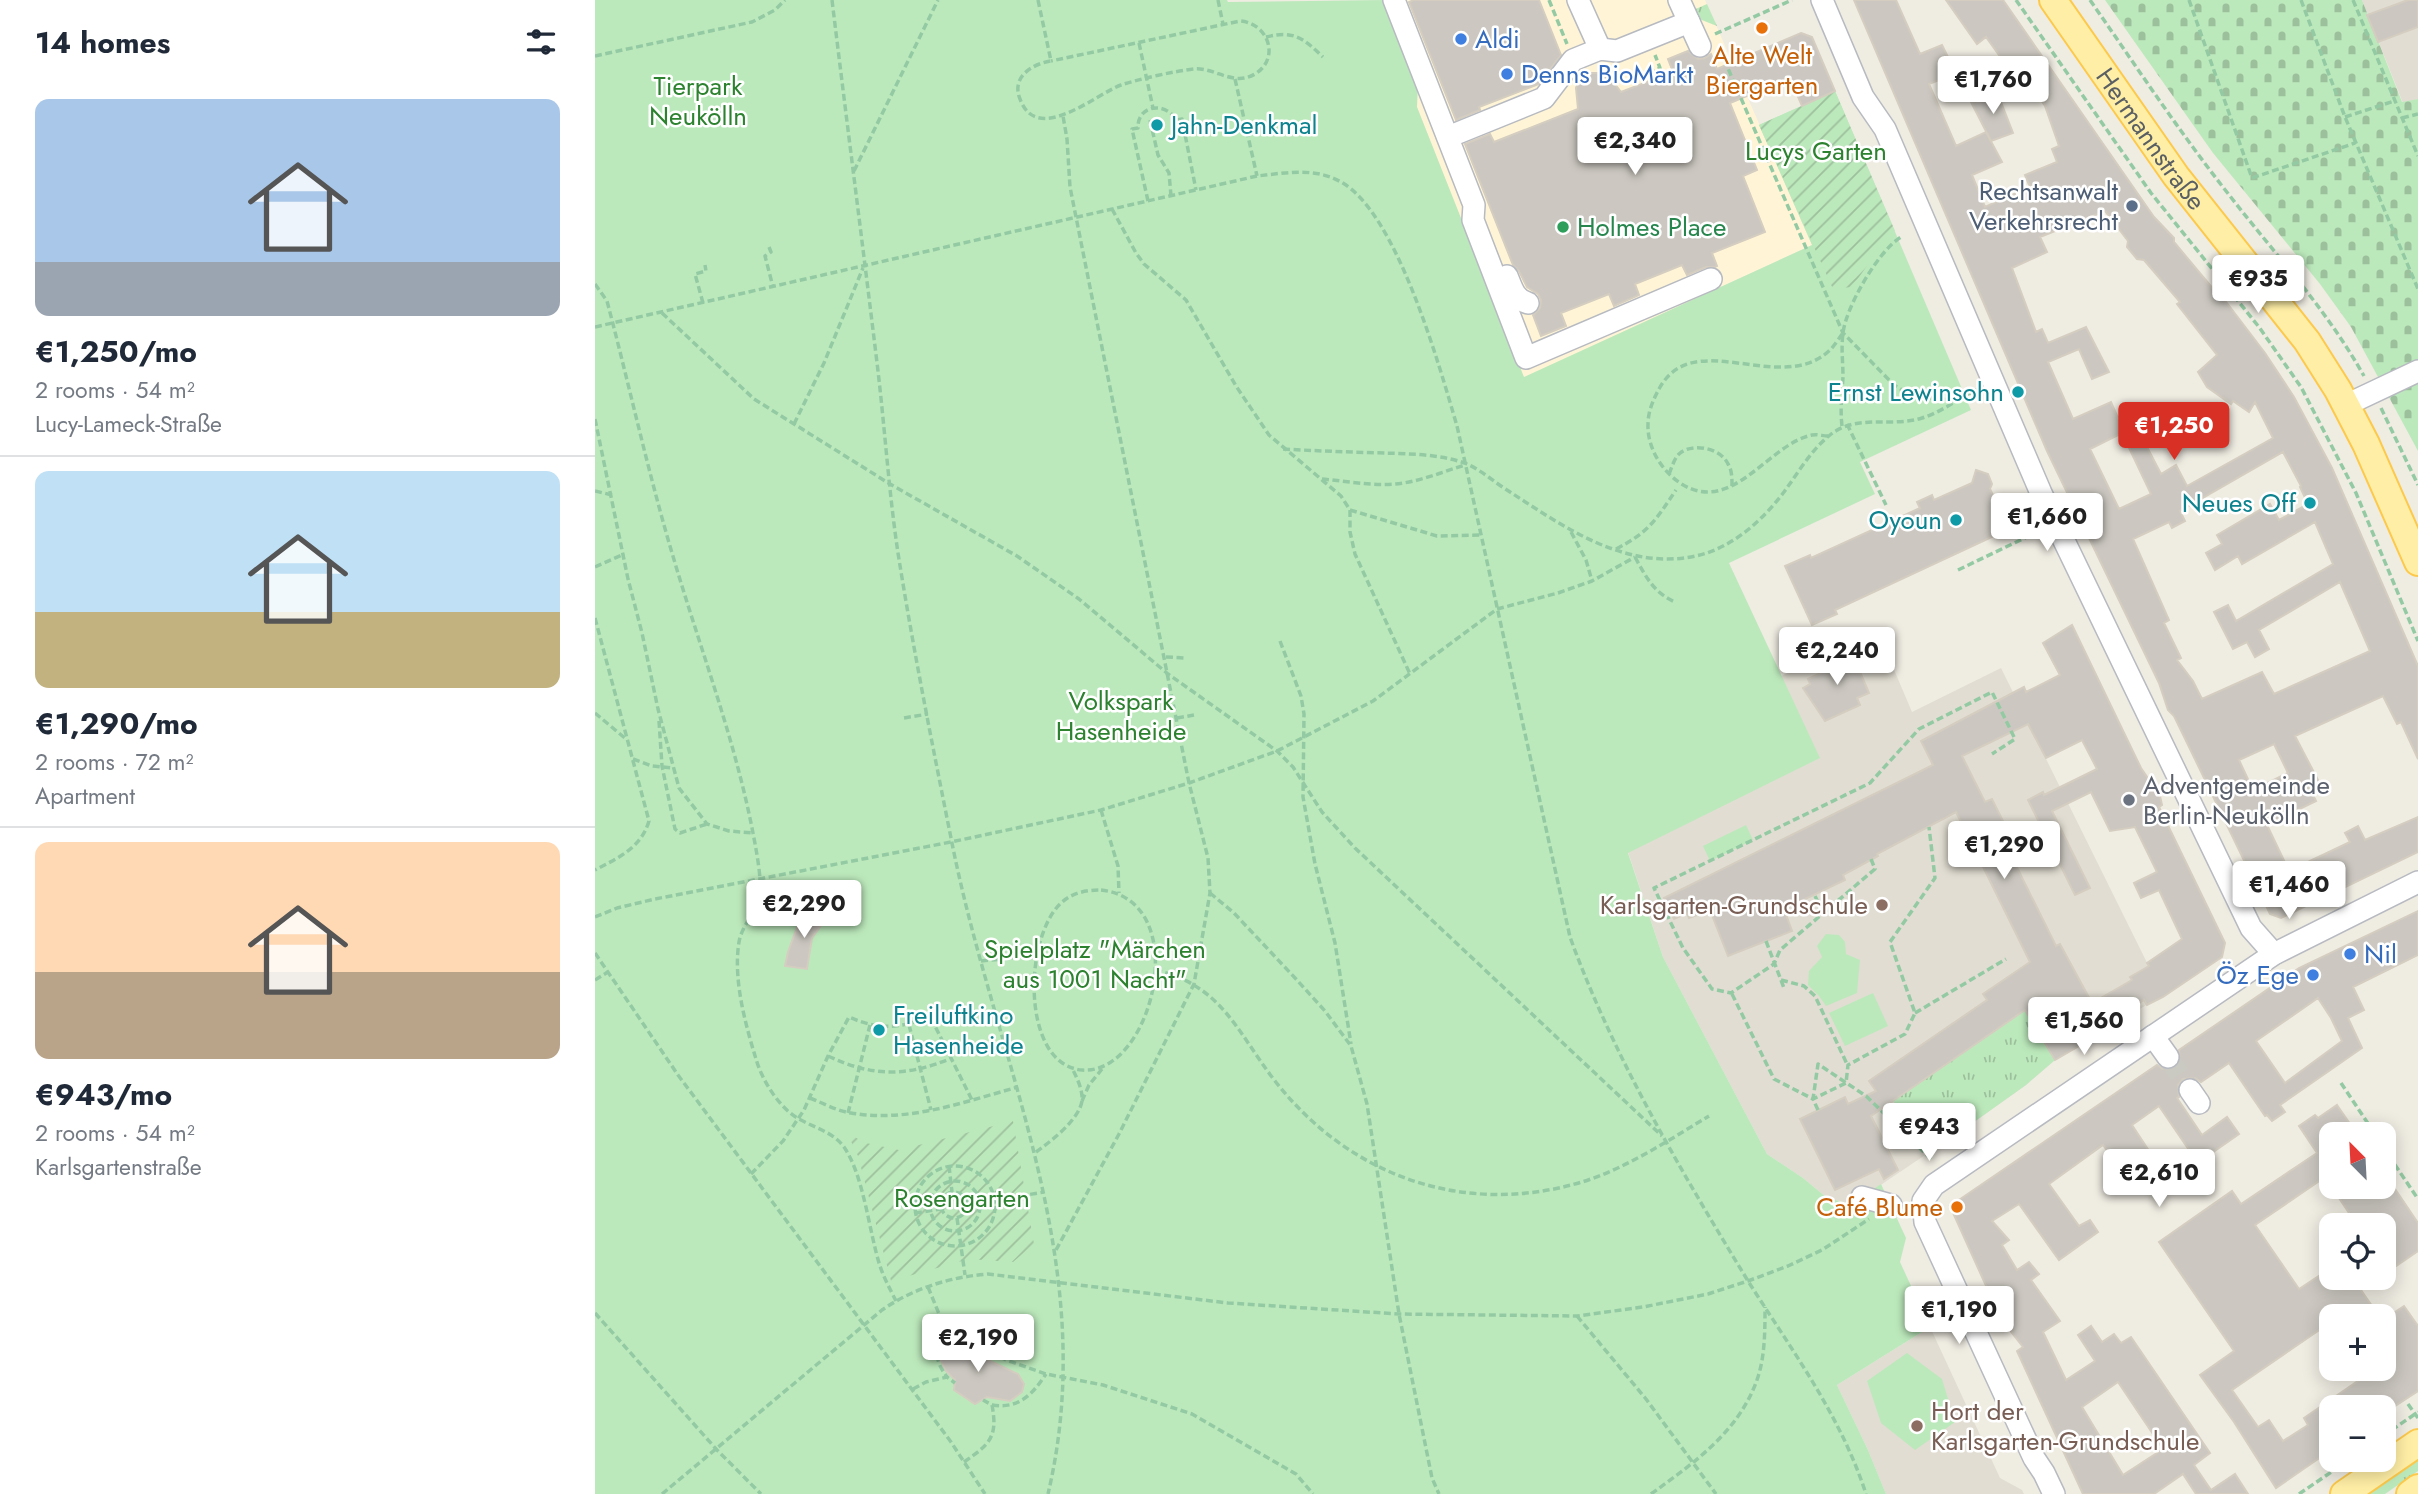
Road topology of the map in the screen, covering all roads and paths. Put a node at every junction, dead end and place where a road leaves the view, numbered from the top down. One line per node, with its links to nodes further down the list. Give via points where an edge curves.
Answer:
1 (785, 0): 25 (path, via 752,22)
2 (832, 0): 42 (path)
3 (938, 0): 42 (path)
4 (1038, 0): 28 (path)
5 (1218, 0): 19 (path)
6 (1394, 0): 39 (street)
7 (1549, 0): 24 (path)
8 (1578, 0): 27 (street)
9 (1679, 0): 18 (street)
10 (1792, 0): 20 (path)
11 (1822, 0): 65 (street, via 1863,97 1885,129)
12 (2016, 0): 100 (path, via 2151,193 2244,307 2301,387 2355,493)
13 (2053, 0): 68 (main road, Hermannstraße, via 2182,184 2307,341)
14 (2090, 0): 66 (path, via 2215,176 2327,316)
15 (2189, 0): 40 (path, via 2252,178)
16 (2301, 0): 36 (path)
17 (2353, 0): 32 (path)
18 (1689, 22): 23 (street); 27 (street); 63 (path, via 1713,35)
19 (1223, 24): 21 (path, via 1248,21); 22 (path)
20 (1719, 32)
21 (1266, 37): 26 (path, via 1282,33 1304,39); 31 (path, via 1269,47 1262,68)
22 (1139, 43): 28 (path); 30 (path)
23 (1700, 46)
24 (1571, 54)
25 (595, 56)
26 (1323, 57)
27 (1604, 58): 29 (path, via 1623,82); 39 (street, via 1573,60 1543,98)
28 (1051, 61): 35 (path, via 1023,74 1019,98 1034,115 1044,119)
29 (1660, 68)
30 (1147, 79): 31 (path, via 1196,69); 33 (path); 35 (path, via 1120,85)
31 (1235, 79): 43 (path)
32 (2394, 101): 36 (path); 37 (path)
33 (1153, 108): 44 (path, via 1163,108 1176,120 1182,119); 46 (path, via 1140,116 1138,128 1132,129)
34 (2418, 114): 37 (path)
35 (1063, 116): 49 (path)
36 (2345, 117): 40 (path)
37 (2402, 118): 41 (path)
38 (1150, 120): 45 (path, via 1158,155 1169,173)
39 (1448, 137): 47 (street)
40 (2355, 143): 57 (path)
41 (2418, 156)
42 (853, 173): 53 (path)
43 (1257, 176): 44 (path); 75 (path, via 1320,173 1342,182 1380,220 1440,367)
44 (1196, 190): 45 (path)
45 (1171, 196): 46 (path)
46 (1148, 201): 48 (path)
47 (1474, 205): 54 (street, via 1473,220 1526,358); 59 (street, via 1515,295)
48 (1112, 209): 49 (path); 74 (path, via 1144,264 1185,300 1261,425)
49 (1076, 217): 53 (path); 101 (path)
50 (1901, 237): 63 (path, via 1862,287)
51 (769, 247): 56 (path, via 771,252 765,256)
52 (705, 265): 58 (path, via 706,271 695,274)
53 (864, 266): 56 (path); 70 (path); 78 (path)
54 (1711, 279)
55 (595, 284): 61 (path, via 607,301)
56 (773, 287): 58 (path)
57 (2418, 289)
58 (703, 303): 60 (path)
59 (1528, 303)
60 (662, 313): 61 (path); 70 (path, via 754,399)
61 (613, 323): 62 (path); 123 (path, via 675,565 723,709)
62 (595, 327)
63 (1843, 333): 67 (path, via 1894,385 1912,396); 72 (path); 76 (path, via 1823,355 1798,365 1750,366 1720,360 1677,369 1661,386 1647,422 1654,454)
64 (2418, 371): 66 (street)
65 (1993, 382): 67 (path); 136 (street, via 2251,928)
66 (2373, 392): 68 (street); 79 (path)
67 (1956, 400): 71 (path, via 1923,418)
68 (2346, 405): 92 (main road, Hermannstraße)
69 (595, 419): 83 (path)
70 (794, 424): 78 (path)
71 (1847, 425): 72 (path); 84 (path)
72 (1842, 427): 73 (path)
73 (1828, 436): 80 (path, via 1810,435); 91 (path, via 1744,533 1698,555 1668,560)
74 (1283, 449): 75 (path, via 1421,455); 77 (path)
75 (1467, 464): 77 (path, via 1396,484); 86 (path); 87 (path)
76 (1669, 474): 80 (path, via 1681,484 1699,489); 80 (path, via 1682,452 1706,449 1726,460)
77 (1320, 479): 85 (path)
78 (890, 484): 103 (path, via 1017,556 1079,599); 107 (path)
79 (2418, 485)
80 (1732, 486)
81 (1675, 490): 89 (path, via 1652,526)
82 (595, 491): 83 (path)
83 (612, 495): 90 (path)
84 (1886, 505)
85 (1350, 510): 87 (path, via 1437,536); 104 (path, via 1355,554)
86 (1570, 530): 89 (path); 95 (path, via 1587,560)
87 (1482, 534): 97 (path)
88 (2033, 534): 94 (path)
89 (1615, 550): 91 (path)
90 (624, 554): 93 (path); 105 (path)
91 (1635, 557): 95 (path); 96 (path, via 1649,583)
92 (2418, 562)
93 (595, 567)
94 (1958, 570)
95 (1592, 582): 97 (path)
96 (1675, 602)
97 (1497, 609): 104 (path); 174 (path, via 1570,937 1609,1033)
98 (595, 618): 112 (path)
99 (1280, 641): 111 (path, via 1301,696)
100 (2418, 641)
101 (1165, 657): 102 (path); 103 (path)
102 (1185, 658)
103 (1168, 674): 110 (path); 113 (path)
104 (1410, 674): 111 (path, via 1373,701)
105 (658, 709): 116 (path); 117 (path)
106 (595, 713): 112 (path)
107 (928, 714): 109 (path); 124 (path)
108 (1194, 715): 110 (path)
109 (904, 718)
110 (1177, 718): 119 (path)
111 (1304, 737): 113 (path); 118 (path)
112 (627, 740): 115 (path)
113 (1277, 751): 118 (path); 119 (path)
114 (1992, 754): 147 (path, via 2015,739 1992,692 1919,729 1870,783 1654,888 1683,948 1711,989)
115 (633, 759): 116 (path); 126 (path, via 649,821 645,833 623,855)
116 (662, 766): 117 (path); 121 (path, via 675,829 680,834)
117 (673, 768): 121 (path, via 679,789)
118 (1302, 779): 152 (path); 174 (path, via 1322,812 1355,848)
119 (1189, 783): 120 (path); 130 (path, via 1208,858)
120 (1101, 810): 124 (path); 129 (path, via 1118,866)
121 (707, 824): 123 (path)
122 (1929, 828): 148 (path, via 1935,878 1890,943)
123 (753, 833): 127 (path)
124 (951, 842): 127 (path); 139 (path)
125 (1871, 859): 132 (path, via 1875,869)
126 (595, 870)
127 (759, 879): 133 (path, via 655,899); 172 (path, via 760,895 739,941 741,998 765,1082)
128 (2418, 882): 136 (street)
129 (1119, 893): 137 (path, via 1090,890 1067,898 1048,918); 141 (path, via 1139,909 1151,928)
130 (1210, 893): 145 (path); 152 (path, via 1311,995)
131 (1815, 896): 132 (path)
132 (1824, 915): 140 (path, via 1780,950)
133 (595, 917)
134 (1766, 941): 140 (path)
135 (595, 953): 142 (path)
136 (2274, 954): 151 (street)
137 (1036, 956): 139 (path); 157 (path, via 1035,998 1042,1034 1055,1056)
138 (2006, 959): 148 (path)
139 (981, 961): 163 (path)
140 (1774, 964): 144 (path); 147 (path)
141 (1155, 970): 145 (path); 158 (path, via 1135,1035)
142 (609, 972): 143 (path); 180 (path)
143 (595, 980)
144 (1781, 980): 146 (path); 156 (path, via 1804,986 1815,996)
145 (1194, 984): 179 (path, via 1220,1004 1276,1083 1313,1122); 196 (path)
146 (1784, 988)
147 (1731, 993): 165 (path, via 1774,1079)
148 (1915, 1013): 156 (path, via 1905,1034)
149 (870, 1025): 150 (path); 153 (path, via 849,1017); 159 (path)
150 (909, 1025): 155 (path, via 930,1016); 160 (path)
151 (2153, 1036): 154 (street); 233 (street, via 1934,1185 1923,1201 1925,1222)
152 (1351, 1046): 179 (path, via 1367,1104)
153 (828, 1056): 159 (path); 164 (path)
154 (2168, 1057)
155 (952, 1058): 160 (path); 166 (path)
156 (1848, 1065): 161 (path)
157 (1072, 1068): 158 (path); 167 (path)
158 (1104, 1068): 167 (path)
159 (859, 1069): 160 (path); 170 (path)
160 (921, 1070): 168 (path)
161 (1846, 1083): 165 (path); 165 (path, via 1818,1064); 176 (path)
162 (2341, 1083): 173 (path)
163 (1018, 1087): 166 (path); 175 (path)
164 (810, 1098): 170 (path); 172 (path)
165 (1813, 1099): 169 (path)
166 (972, 1100): 168 (path)
167 (1082, 1102): 175 (path, via 1064,1129)
168 (931, 1110): 170 (path, via 887,1117)
169 (1818, 1110)
170 (848, 1113)
171 (1709, 1116): 174 (path)
172 (797, 1119): 180 (path, via 783,1142); 201 (path, via 837,1139 845,1149)
173 (2367, 1122)
174 (1666, 1140): 179 (path, via 1626,1164 1535,1193 1469,1193 1421,1184); 198 (path)
175 (1036, 1152): 183 (path)
176 (1931, 1159)
177 (949, 1166): 181 (path); 186 (path, via 974,1170 991,1188); 192 (path, via 926,1178 915,1200)
178 (2396, 1166): 185 (path)
179 (1376, 1167): 204 (path)
180 (751, 1174): 206 (path)
181 (951, 1181): 182 (path); 187 (path, via 967,1183); 191 (path, via 932,1195)
182 (952, 1192): 188 (path, via 963,1195); 190 (path, via 943,1198)
183 (1044, 1192): 186 (path); 196 (path)
184 (1862, 1197): 189 (street)
185 (2418, 1199)
186 (995, 1200): 187 (path); 195 (path, via 991,1225 983,1235)
187 (980, 1203): 188 (path); 194 (path, via 975,1221)
188 (968, 1205): 193 (path)
189 (1891, 1205): 198 (path, via 1822,1250)
190 (941, 1209): 191 (path); 193 (path)
191 (930, 1210): 192 (path); 194 (path, via 937,1224)
192 (915, 1213): 195 (path, via 937,1242)
193 (957, 1219): 194 (path)
194 (958, 1231): 195 (path)
195 (960, 1246): 197 (path)
196 (1055, 1251): 199 (path)
197 (965, 1276): 199 (path); 200 (path)
198 (1748, 1281): 202 (path); 205 (path, via 1669,1302)
199 (1059, 1282): 204 (path, via 1228,1303); 209 (path)
200 (928, 1287): 201 (path); 207 (path)
201 (895, 1301): 206 (path)
202 (1765, 1307): 221 (path, via 1758,1375 1745,1409); 232 (path, via 1836,1425)
203 (595, 1313): 219 (path)
204 (1398, 1314): 205 (path); 229 (path)
205 (1577, 1315): 221 (path)
206 (863, 1326): 212 (path); 219 (path)
207 (946, 1331): 208 (path, via 960,1329 1006,1360); 210 (path, via 937,1346 937,1357)
208 (1046, 1374): 209 (path); 215 (path, via 1024,1400)
209 (1064, 1376): 227 (path, via 1057,1454); 228 (path, via 1192,1414 1296,1474)
210 (947, 1377): 211 (path); 212 (path)
211 (955, 1383)
212 (913, 1389): 220 (path)
213 (983, 1399): 215 (path)
214 (2408, 1404): 216 (path)
215 (992, 1405): 220 (path, via 994,1431 989,1442)
216 (2417, 1415): 217 (path)
217 (2396, 1428)
218 (2418, 1443): 235 (main road)
219 (717, 1450): 224 (path); 225 (path)
220 (964, 1462): 226 (path)
221 (1693, 1463): 230 (path); 231 (path)
222 (2331, 1472): 234 (path)
223 (2418, 1488): 236 (main road)
224 (662, 1494)
225 (761, 1494)
226 (985, 1494)
227 (1048, 1494)
228 (1313, 1494)
229 (1439, 1494)
230 (1651, 1494)
231 (1716, 1494)
232 (1866, 1494)
233 (2054, 1494)
234 (2299, 1494)
235 (2344, 1494)
236 (2410, 1494)

